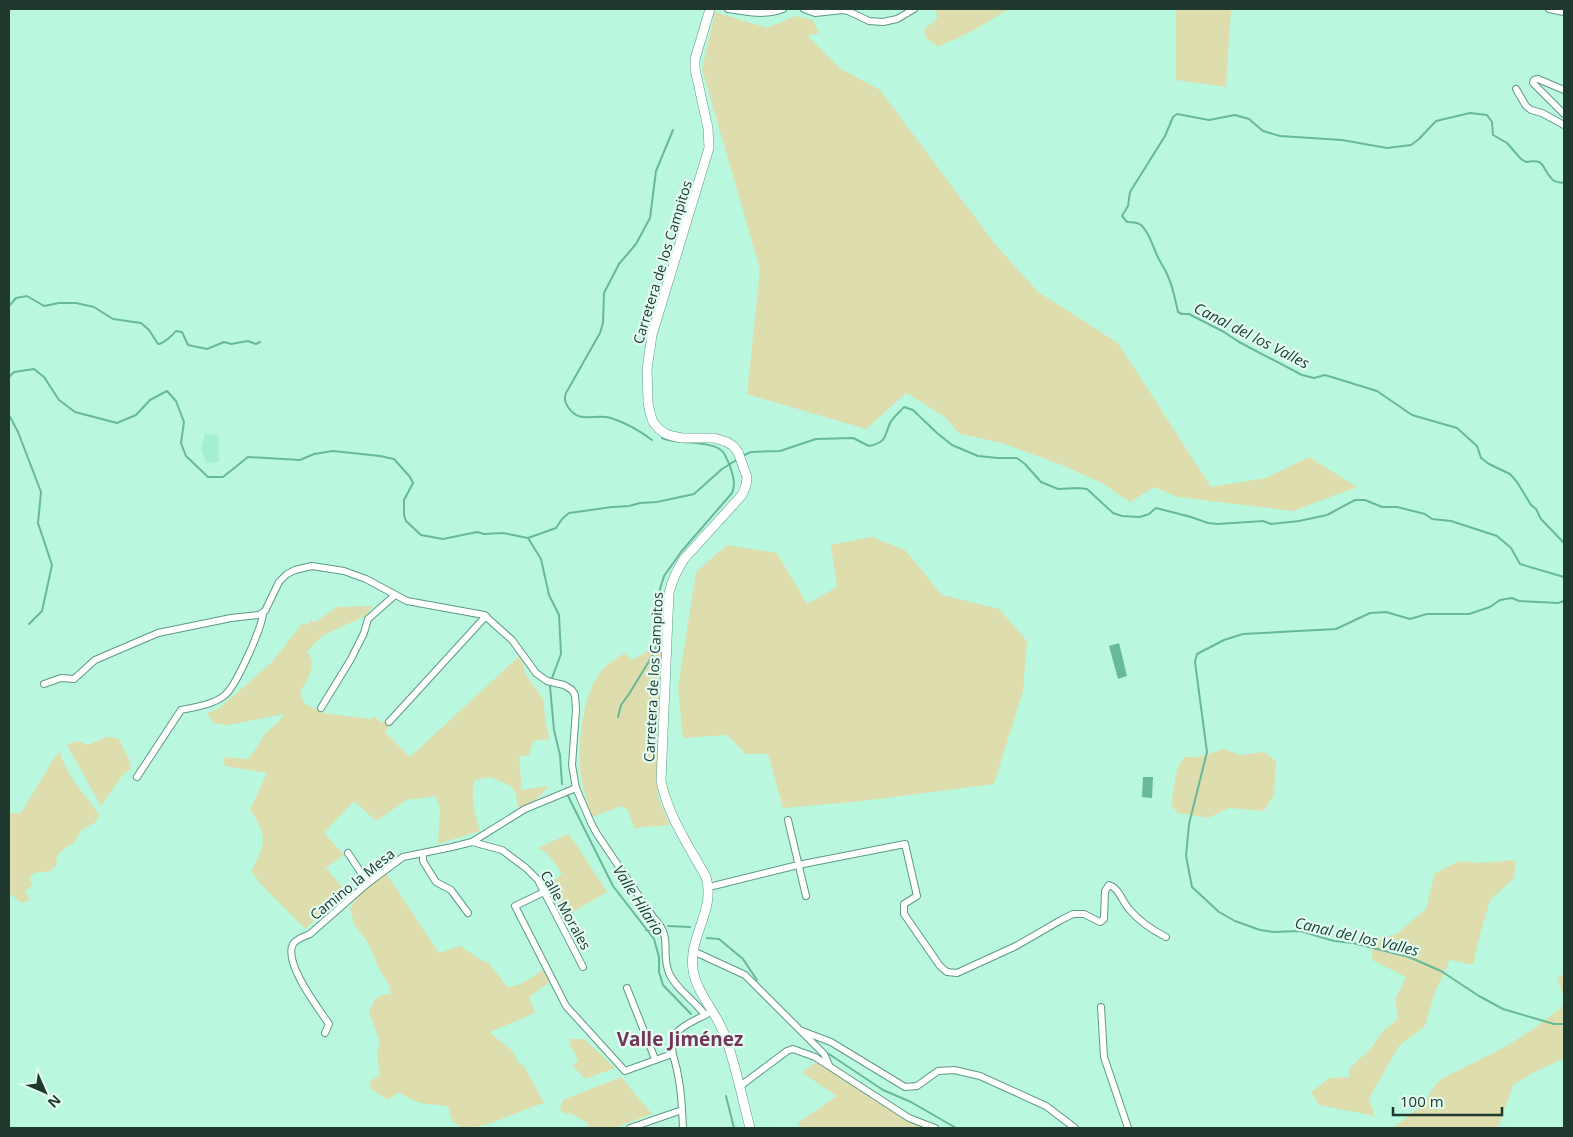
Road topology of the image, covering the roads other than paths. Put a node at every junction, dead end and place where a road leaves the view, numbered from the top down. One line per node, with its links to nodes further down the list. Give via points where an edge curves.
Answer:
1 (710, 9): 26 (main road, Carretera de los Campitos, via 695,69 708,128 709,148 652,336 647,369 651,417 662,432 676,437 706,437 730,443 738,452 747,477 742,495 684,559 669,593 661,781 670,812)
2 (728, 9): 3 (street, via 751,13)
3 (783, 9)
4 (804, 9): 5 (street, via 815,13 843,10 869,21 883,22 897,19)
5 (914, 9)
6 (1549, 9): 7 (street)
7 (1564, 12)
8 (1516, 89): 11 (street, via 1531,110)
9 (1564, 90): 10 (street, via 1538,79 1533,83)
10 (1564, 114)
11 (1564, 124)
12 (395, 594): 13 (street, via 350,573 306,566 279,582); 14 (street, via 407,601); 16 (street, via 368,619 351,659)
13 (263, 613): 15 (street, via 158,634 95,660 74,679 61,678); 18 (street, via 253,646 227,694 181,710)
14 (486, 616): 17 (street); 19 (street, via 512,640 536,674 546,681 567,686 573,693 576,710 572,765)
15 (44, 684)
16 (322, 708)
17 (389, 722)
18 (137, 777)
19 (576, 788): 21 (street, Camino la Mesa, via 525,809); 35 (street, via 597,834 662,927 672,977)
20 (788, 820): 24 (street)
21 (472, 842): 22 (street, Camino la Mesa); 27 (street, Calle Morales, via 502,850 538,880)
22 (424, 852): 25 (street, Camino la Mesa, via 403,857); 29 (street, via 423,862 436,882 451,890)
23 (348, 853): 25 (street)
24 (798, 864): 26 (street); 28 (street); 30 (street, via 905,844 917,896 904,904 904,914 947,972 957,973 1074,914 1084,914 1100,922 1104,919 1105,891 1109,885 1114,887 1129,909 1151,929)
25 (368, 883): 37 (street, Camino la Mesa, via 310,934 293,944 295,971 329,1024)
26 (709, 887): 31 (main road, via 707,907)
27 (544, 892): 32 (street, Calle Morales); 39 (street, via 516,906 566,1006 625,1071)
28 (806, 896)
29 (468, 913)
30 (1166, 937)
31 (694, 952): 35 (main road, via 693,970); 36 (street, via 745,975)
32 (583, 968)
33 (627, 988): 39 (street)
34 (1100, 1007): 48 (street, via 1104,1057)
35 (709, 1013): 38 (street, via 676,1034 671,1046); 41 (main road, via 725,1035)
36 (802, 1031): 40 (street, via 824,1054); 47 (street, via 831,1042 905,1087 917,1086 938,1071 954,1070 980,1076 1046,1106)
37 (325, 1033)
38 (672, 1054): 39 (street); 42 (street, via 680,1084)
39 (655, 1060)
40 (829, 1066): 41 (street, via 815,1057 790,1049); 46 (street, via 909,1118)
41 (739, 1087): 45 (main road)
42 (682, 1110): 43 (street); 44 (street)
43 (630, 1128)
44 (683, 1128)
45 (750, 1128)
46 (935, 1128)
47 (1075, 1128)
48 (1128, 1128)

